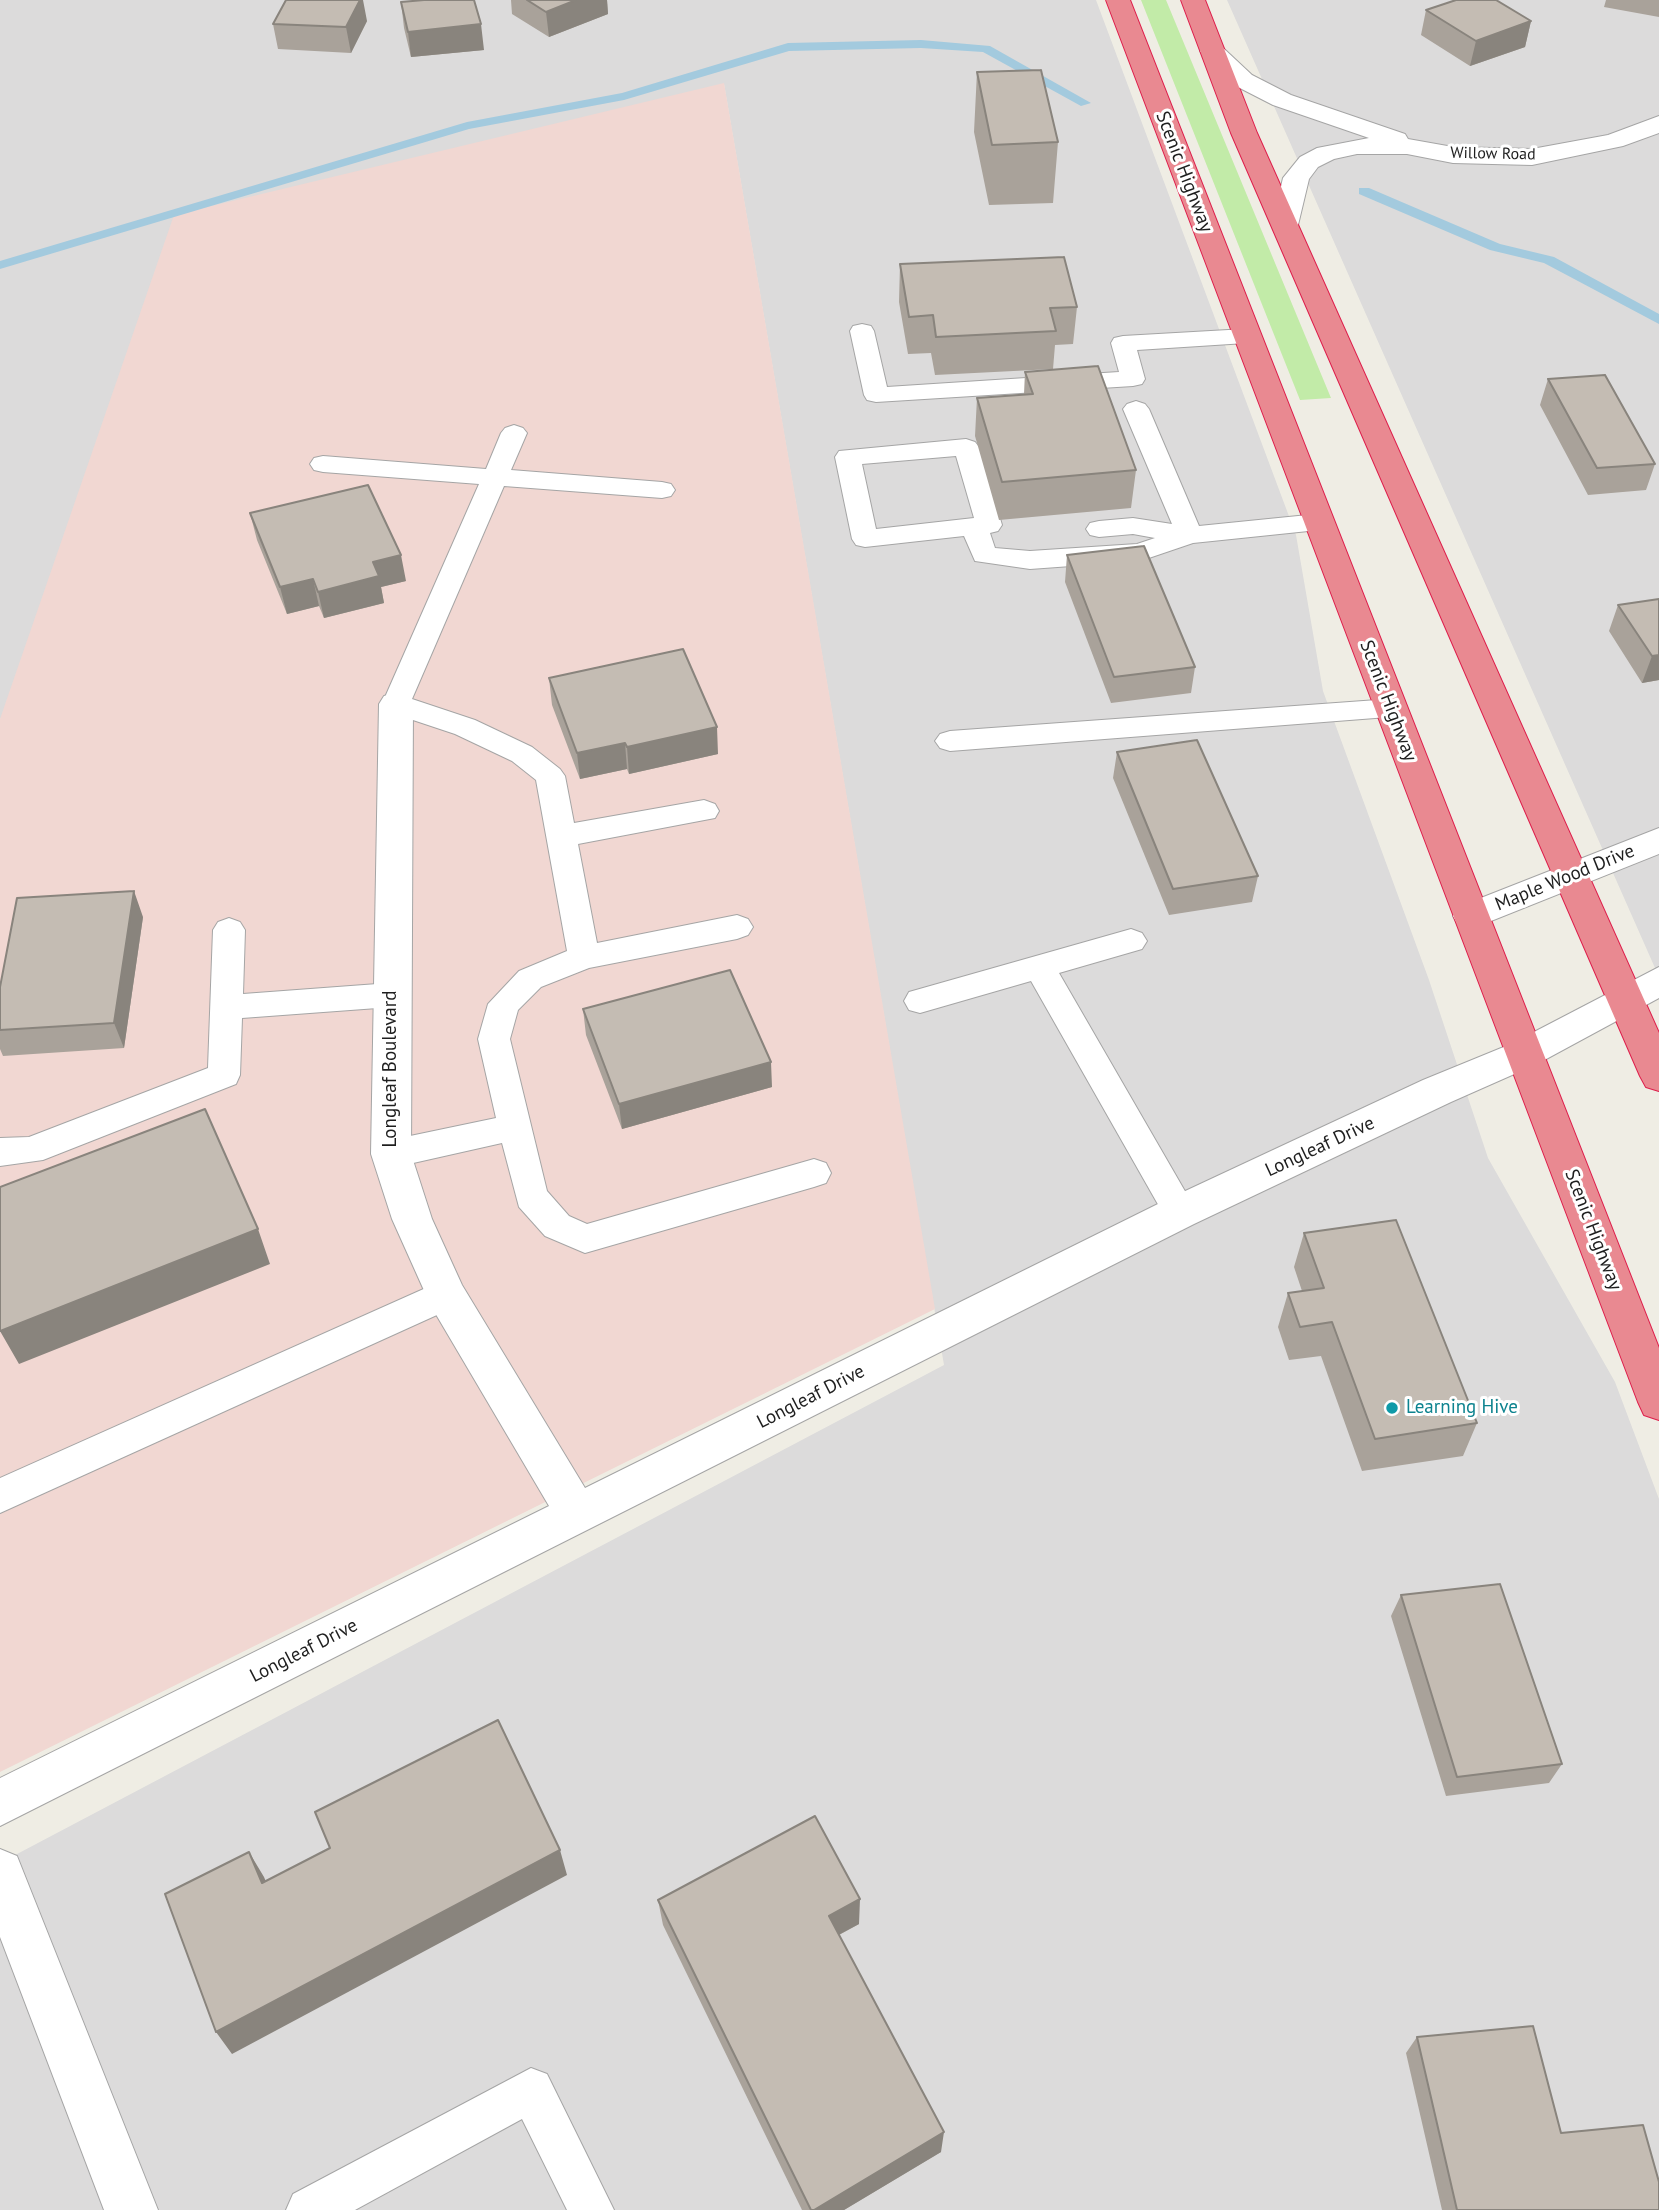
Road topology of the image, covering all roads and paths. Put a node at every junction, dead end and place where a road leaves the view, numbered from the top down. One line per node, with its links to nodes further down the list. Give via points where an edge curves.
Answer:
1 (1118, 0): 8 (highway, Scenic Highway)
2 (1193, 0): 3 (highway)
3 (1212, 51): 5 (street, via 1243,80 1282,100); 6 (highway)
4 (1659, 124): 5 (street, Willow Road, via 1614,141 1532,157 1453,155)
5 (1407, 146): 6 (street, via 1357,146 1309,162 1296,178)
6 (1285, 225): 26 (highway)
7 (862, 331): 8 (lane, via 876,395 1133,379 1123,343)
8 (1246, 336): 14 (highway, Scenic Highway)
9 (1136, 409): 18 (lane)
10 (514, 433): 12 (lane)
11 (323, 464): 12 (lane)
12 (495, 477): 13 (lane); 20 (lane)
13 (663, 491)
14 (1318, 522): 18 (lane); 21 (highway, Scenic Highway)
15 (975, 528): 15 (lane, via 989,525 966,447 848,457 865,539); 19 (lane)
16 (1099, 529): 18 (lane, via 1133,526)
17 (1026, 534): 19 (lane)
18 (1190, 535): 19 (lane, via 1140,552 1030,560)
19 (984, 555)
20 (397, 704): 24 (lane, via 465,727 522,754 550,776); 34 (street, Longleaf Boulevard)
21 (1391, 709): 22 (lane); 27 (highway, Scenic Highway)
22 (950, 741)
23 (704, 811): 24 (lane)
24 (561, 836): 31 (lane)
25 (1659, 840): 26 (street, Maple Wood Drive)
26 (1573, 876): 27 (street, Maple Wood Drive); 36 (highway)
27 (1471, 916): 38 (highway, Scenic Highway)
28 (737, 927): 31 (lane)
29 (229, 930): 37 (lane)
30 (1131, 941): 32 (lane)
31 (584, 957): 40 (lane, via 530,979 504,1004 494,1039)
32 (1039, 967): 35 (lane); 44 (lane)
33 (1659, 981): 36 (street)
34 (391, 995): 37 (lane); 42 (street, Longleaf Boulevard)
35 (920, 1000)
36 (1626, 1000): 38 (street, Longleaf Drive); 39 (highway)
37 (225, 1007): 41 (lane, via 224,1075 31,1150)
38 (1524, 1054): 44 (street, Longleaf Drive); 46 (highway, Scenic Highway)
39 (1659, 1076)
40 (515, 1127): 42 (lane); 43 (lane, via 531,1197 557,1226 585,1239)
41 (0, 1152)
42 (391, 1154): 45 (street, Longleaf Boulevard, via 412,1219)
43 (814, 1173)
44 (1180, 1212): 48 (street, Longleaf Drive)
45 (446, 1294): 47 (lane); 48 (street, Longleaf Boulevard)
46 (1659, 1402)
47 (0, 1496)
48 (577, 1514): 49 (street, Longleaf Drive)
49 (0, 1803)
50 (0, 1872): 51 (street)
51 (131, 2210)
52 (309, 2210): 53 (lane, via 531,2090)
53 (591, 2210)

